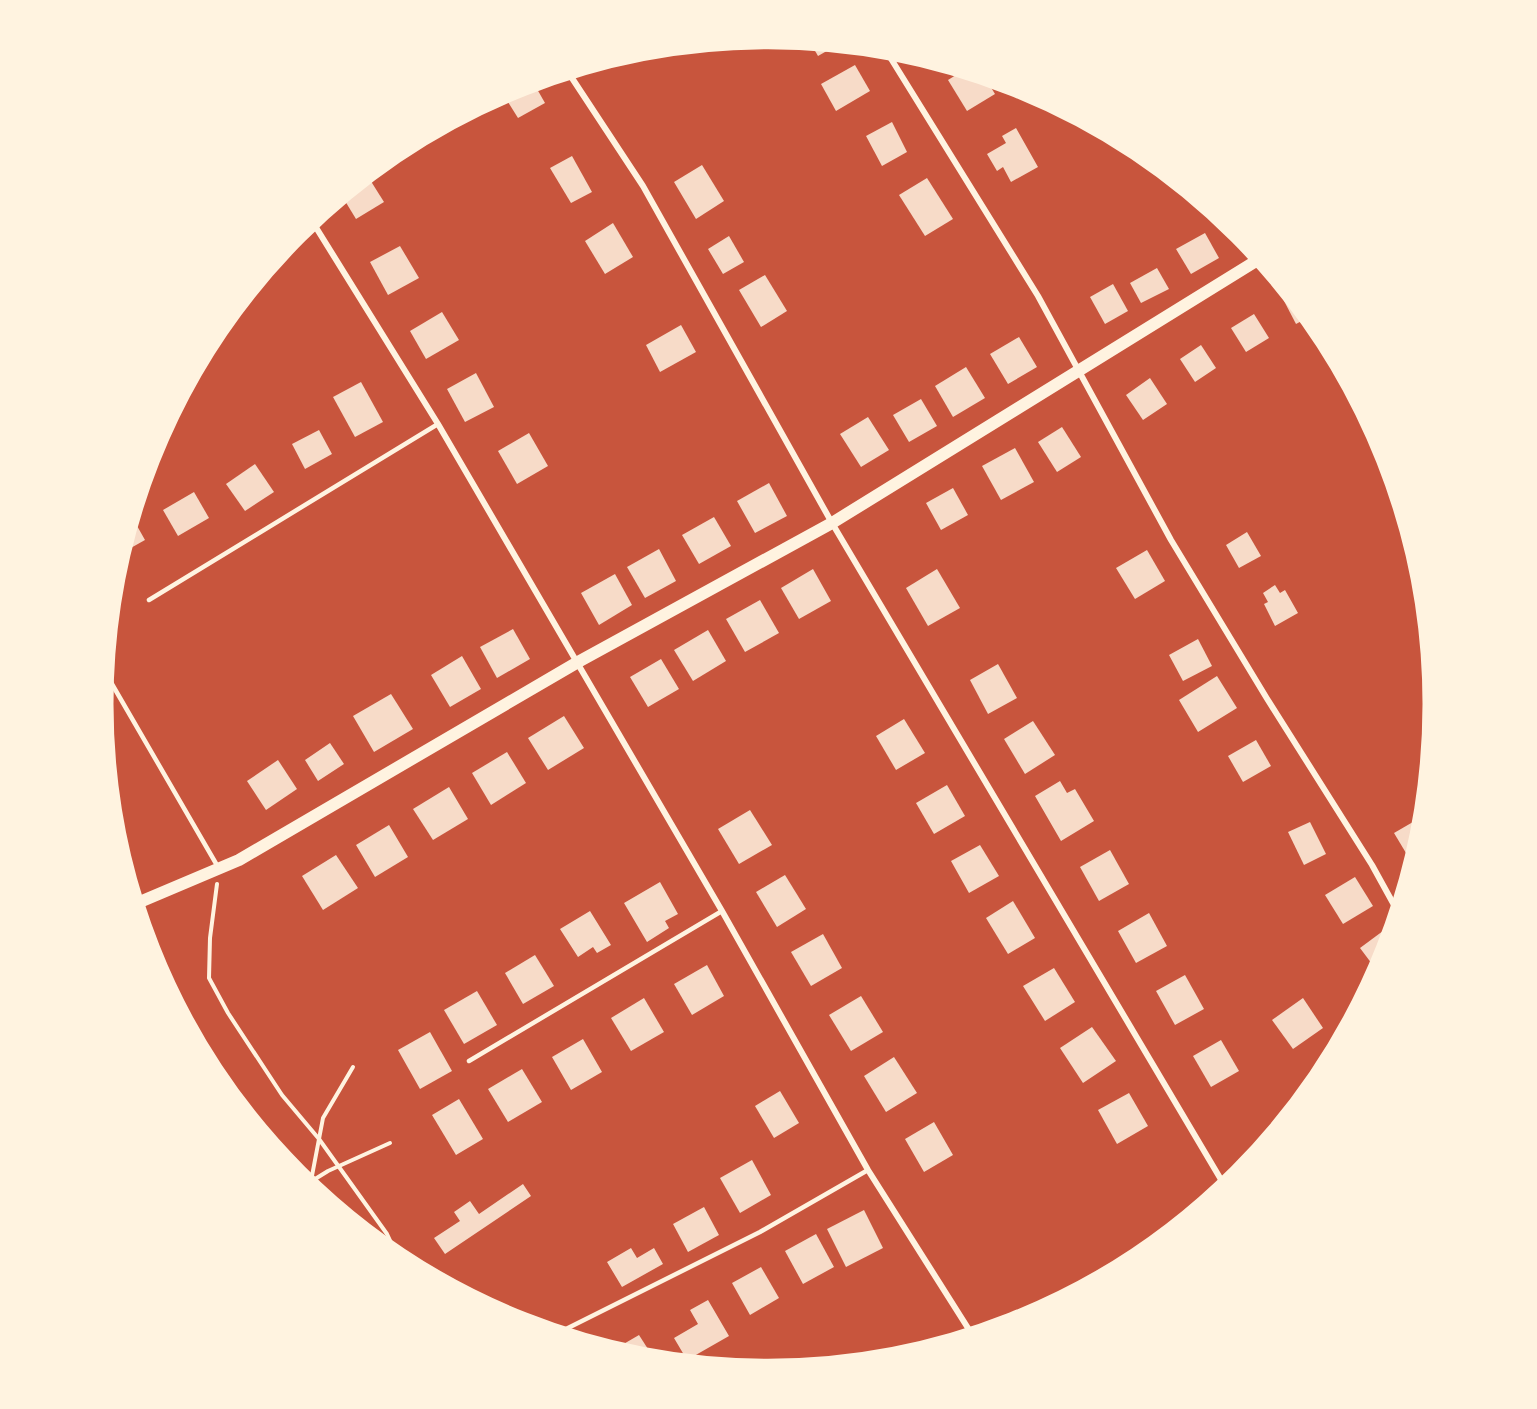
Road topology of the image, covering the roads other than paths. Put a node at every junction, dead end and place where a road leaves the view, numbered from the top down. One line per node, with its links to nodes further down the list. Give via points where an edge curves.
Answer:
1 (892, 60): 5 (street, via 1038,296)
2 (572, 78): 7 (street, via 643,186)
3 (317, 229): 6 (street)
4 (1254, 263): 5 (main road)
5 (1078, 371): 7 (main road); 13 (street, via 1171,540)
6 (438, 424): 8 (lane); 9 (street)
7 (832, 523): 9 (main road); 17 (street)
8 (149, 600)
9 (578, 662): 11 (main road, via 239,860); 14 (street)
10 (112, 685): 11 (lane)
11 (219, 868): 12 (main road)
12 (142, 901)
13 (1394, 904)
14 (722, 910): 15 (lane); 16 (street)
15 (469, 1061)
16 (868, 1170): 18 (lane, via 760,1232); 19 (street)
17 (1221, 1180)
18 (566, 1329)
19 (969, 1329)

